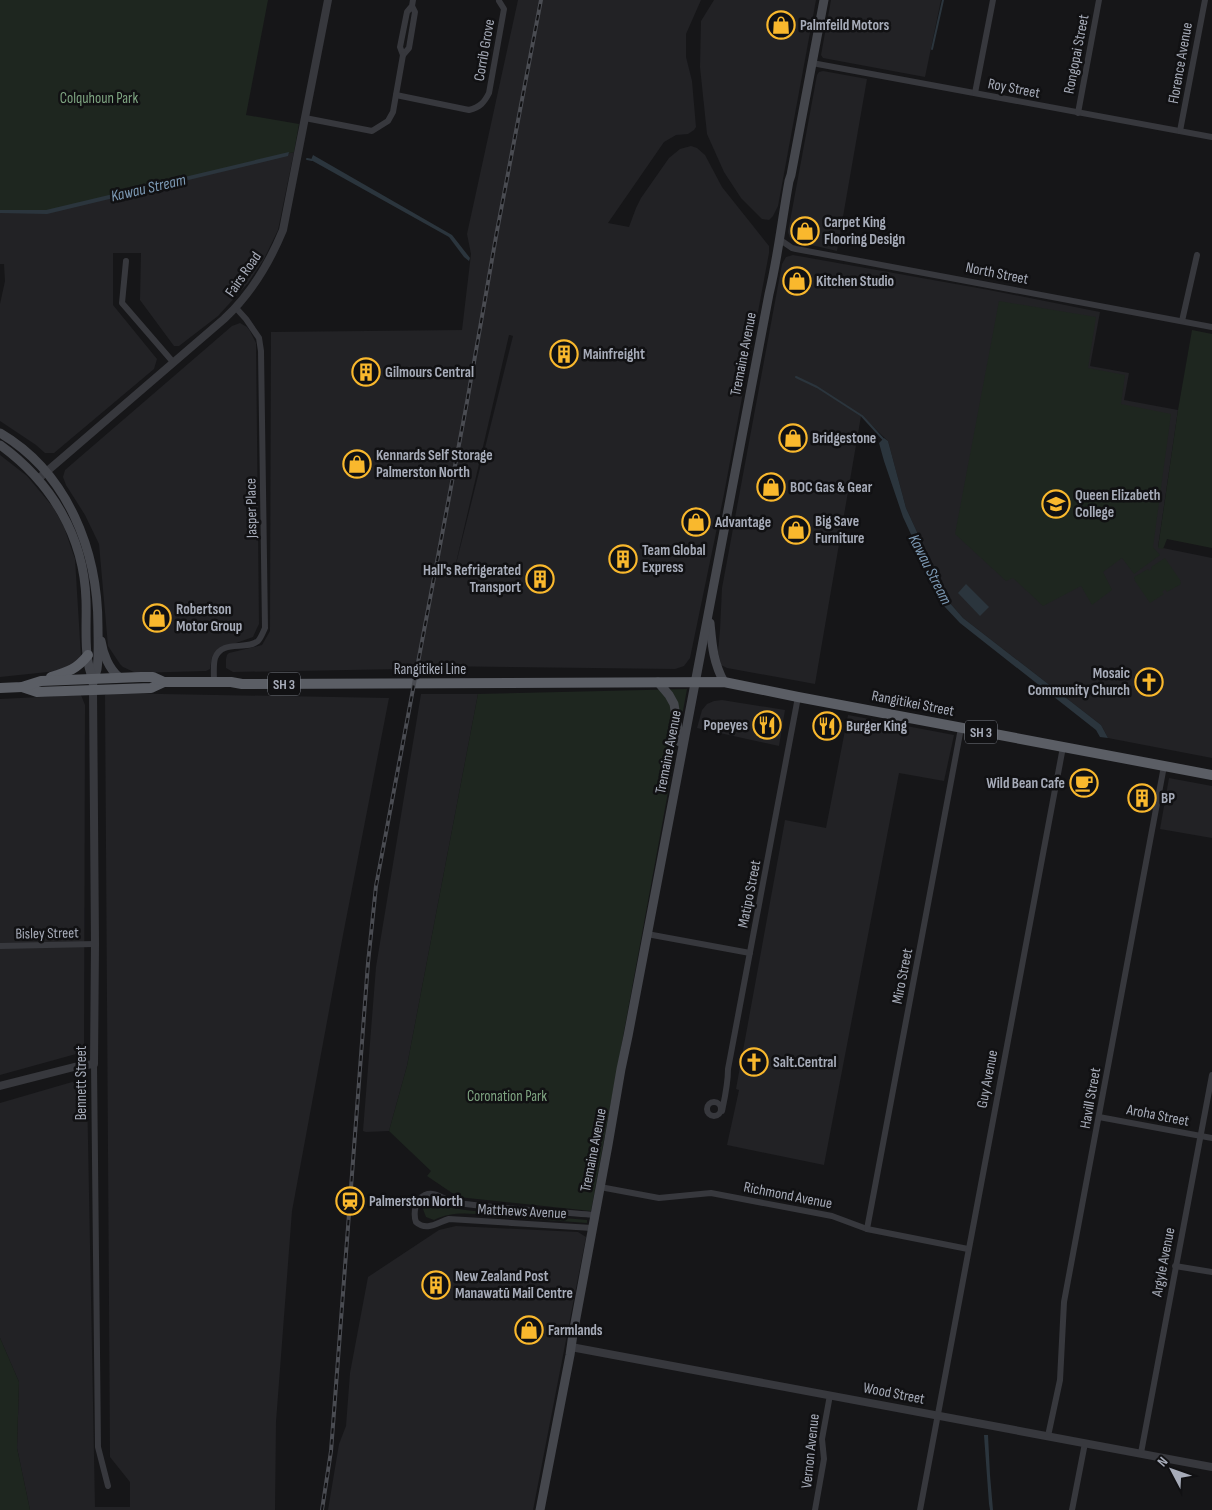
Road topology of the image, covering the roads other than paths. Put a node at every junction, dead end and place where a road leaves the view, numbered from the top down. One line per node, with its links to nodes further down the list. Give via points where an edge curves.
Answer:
1 (328, 0): 12 (street, Fairs Road)
2 (824, 0): 8 (main road, Tremaine Avenue)
3 (993, 0): 9 (street)
4 (1099, 0): 11 (street, Rongopai Street)
5 (1205, 0): 13 (street, Florence Avenue)
6 (499, 1): 10 (street, Corrib Grove, via 504,9 485,102 469,110)
7 (413, 3): 10 (street, via 415,12 409,48 403,55)
8 (812, 63): 9 (street, Roy Street); 15 (main road, Tremaine Avenue)
9 (975, 93): 11 (street, Roy Street)
10 (396, 95): 12 (street, via 388,122 372,131)
11 (1078, 113): 13 (street, Roy Street)
12 (305, 118): 18 (street, Fairs Road, via 283,230 264,270)
13 (1180, 131): 14 (street, Roy Street)
14 (1212, 137)
15 (780, 239): 19 (street, North Street, via 796,249); 28 (main road, Tremaine Avenue)
16 (1197, 255): 19 (street)
17 (126, 261): 21 (street, via 122,303)
18 (236, 308): 21 (street, Fairs Road); 35 (street, Jasper Place, via 259,338 261,351 265,628 260,640 254,644 227,648 218,654)
19 (1182, 321): 20 (street, North Street)
20 (1212, 326)
21 (173, 362): 24 (street, Fairs Road)
22 (0, 433): 24 (main road)
23 (0, 445): 25 (main road)
24 (46, 472): 25 (street, Fairs Road); 27 (main road, via 66,500 83,535)
25 (38, 478): 26 (main road, via 59,508 76,543)
26 (86, 598): 27 (main road); 30 (main road)
27 (97, 598): 29 (main road)
28 (709, 610): 33 (main road, Tremaine Avenue); 37 (main road, via 713,656)
29 (98, 626): 31 (main road, via 108,664); 38 (main road, via 97,667)
30 (88, 654): 32 (highway, via 73,670); 38 (main road)
31 (119, 677): 34 (highway, Rangitikei Line / SH 3, via 153,677); 38 (highway, Rangitikei Line / SH 3)
32 (41, 681): 38 (highway, Rangitikei Line / SH 3); 39 (highway, Rangitikei Line / SH 3)
33 (696, 681): 36 (highway, Rangitikei Line / SH 3); 37 (highway, Rangitikei Street / SH 3); 44 (main road, Tremaine Avenue)
34 (164, 682): 35 (highway, Rangitikei Line / SH 3); 38 (highway, Rangitikei Line / SH 3, via 151,688)
35 (214, 682): 36 (highway, Rangitikei Line / SH 3)
36 (658, 682): 44 (main road, via 674,704)
37 (724, 682): 41 (highway, Rangitikei Street / SH 3)
38 (93, 684): 39 (highway, Rangitikei Line / SH 3, via 37,692); 48 (street, Bennett Street)
39 (22, 687): 40 (highway, Rangitikei Line / SH 3)
40 (0, 688)
41 (798, 697): 42 (highway, Rangitikei Street / SH 3); 50 (street, Matipo Street)
42 (962, 728): 43 (highway, Rangitikei Street / SH 3); 63 (street, Miro Street)
43 (1063, 747): 45 (highway, Rangitikei Street / SH 3); 64 (street, Guy Avenue)
44 (681, 750): 47 (main road, Tremaine Avenue)
45 (1164, 766): 46 (highway, Rangitikei Street / SH 3); 57 (street, Havill Street)
46 (1212, 775)
47 (647, 934): 50 (street); 60 (main road, Tremaine Avenue)
48 (95, 944): 49 (street, Bisley Street); 51 (street, Bennett Street)
49 (0, 946)
50 (750, 953): 54 (street, Matipo Street)
51 (94, 1064): 53 (street); 74 (street, Bennett Street, via 98,1448)
52 (1212, 1075): 58 (street, Argyle Avenue)
53 (0, 1086)
54 (726, 1095): 55 (street); 56 (street, Matipo Street)
55 (718, 1102): 56 (street); 56 (street, via 709,1104 708,1113 717,1116)
56 (722, 1111)
57 (1099, 1117): 58 (street, Aroha Street); 70 (street, Havill Street, via 1064,1302 1060,1380)
58 (1201, 1136): 59 (street, Aroha Street); 65 (street, Argyle Avenue)
59 (1212, 1138)
60 (600, 1187): 61 (main road, Tremaine Avenue); 63 (street, Richmond Avenue, via 659,1198 711,1193 832,1216)
61 (595, 1215): 62 (main road, Tremaine Avenue); 62 (street, Matthews Avenue, via 454,1203 431,1194 420,1198 414,1210 416,1222 424,1227 449,1219)
62 (592, 1228): 67 (main road, Tremaine Avenue)
63 (867, 1229): 64 (street, Richmond Avenue)
64 (968, 1248): 69 (street, Guy Avenue)
65 (1175, 1266): 66 (street); 72 (street, Argyle Avenue)
66 (1212, 1272)
67 (572, 1347): 68 (street, Wood Street); 75 (main road, Tremaine Avenue)
68 (830, 1395): 69 (street, Wood Street); 76 (street, Vernon Avenue)
69 (937, 1416): 70 (street, Wood Street); 77 (street, Guy Avenue)
70 (1048, 1436): 71 (street, Wood Street)
71 (1085, 1443): 72 (street, Wood Street); 78 (street)
72 (1140, 1454): 73 (street, Wood Street)
73 (1212, 1467)
74 (108, 1486)
75 (540, 1510)
76 (815, 1510)
77 (920, 1510)
78 (1072, 1510)

